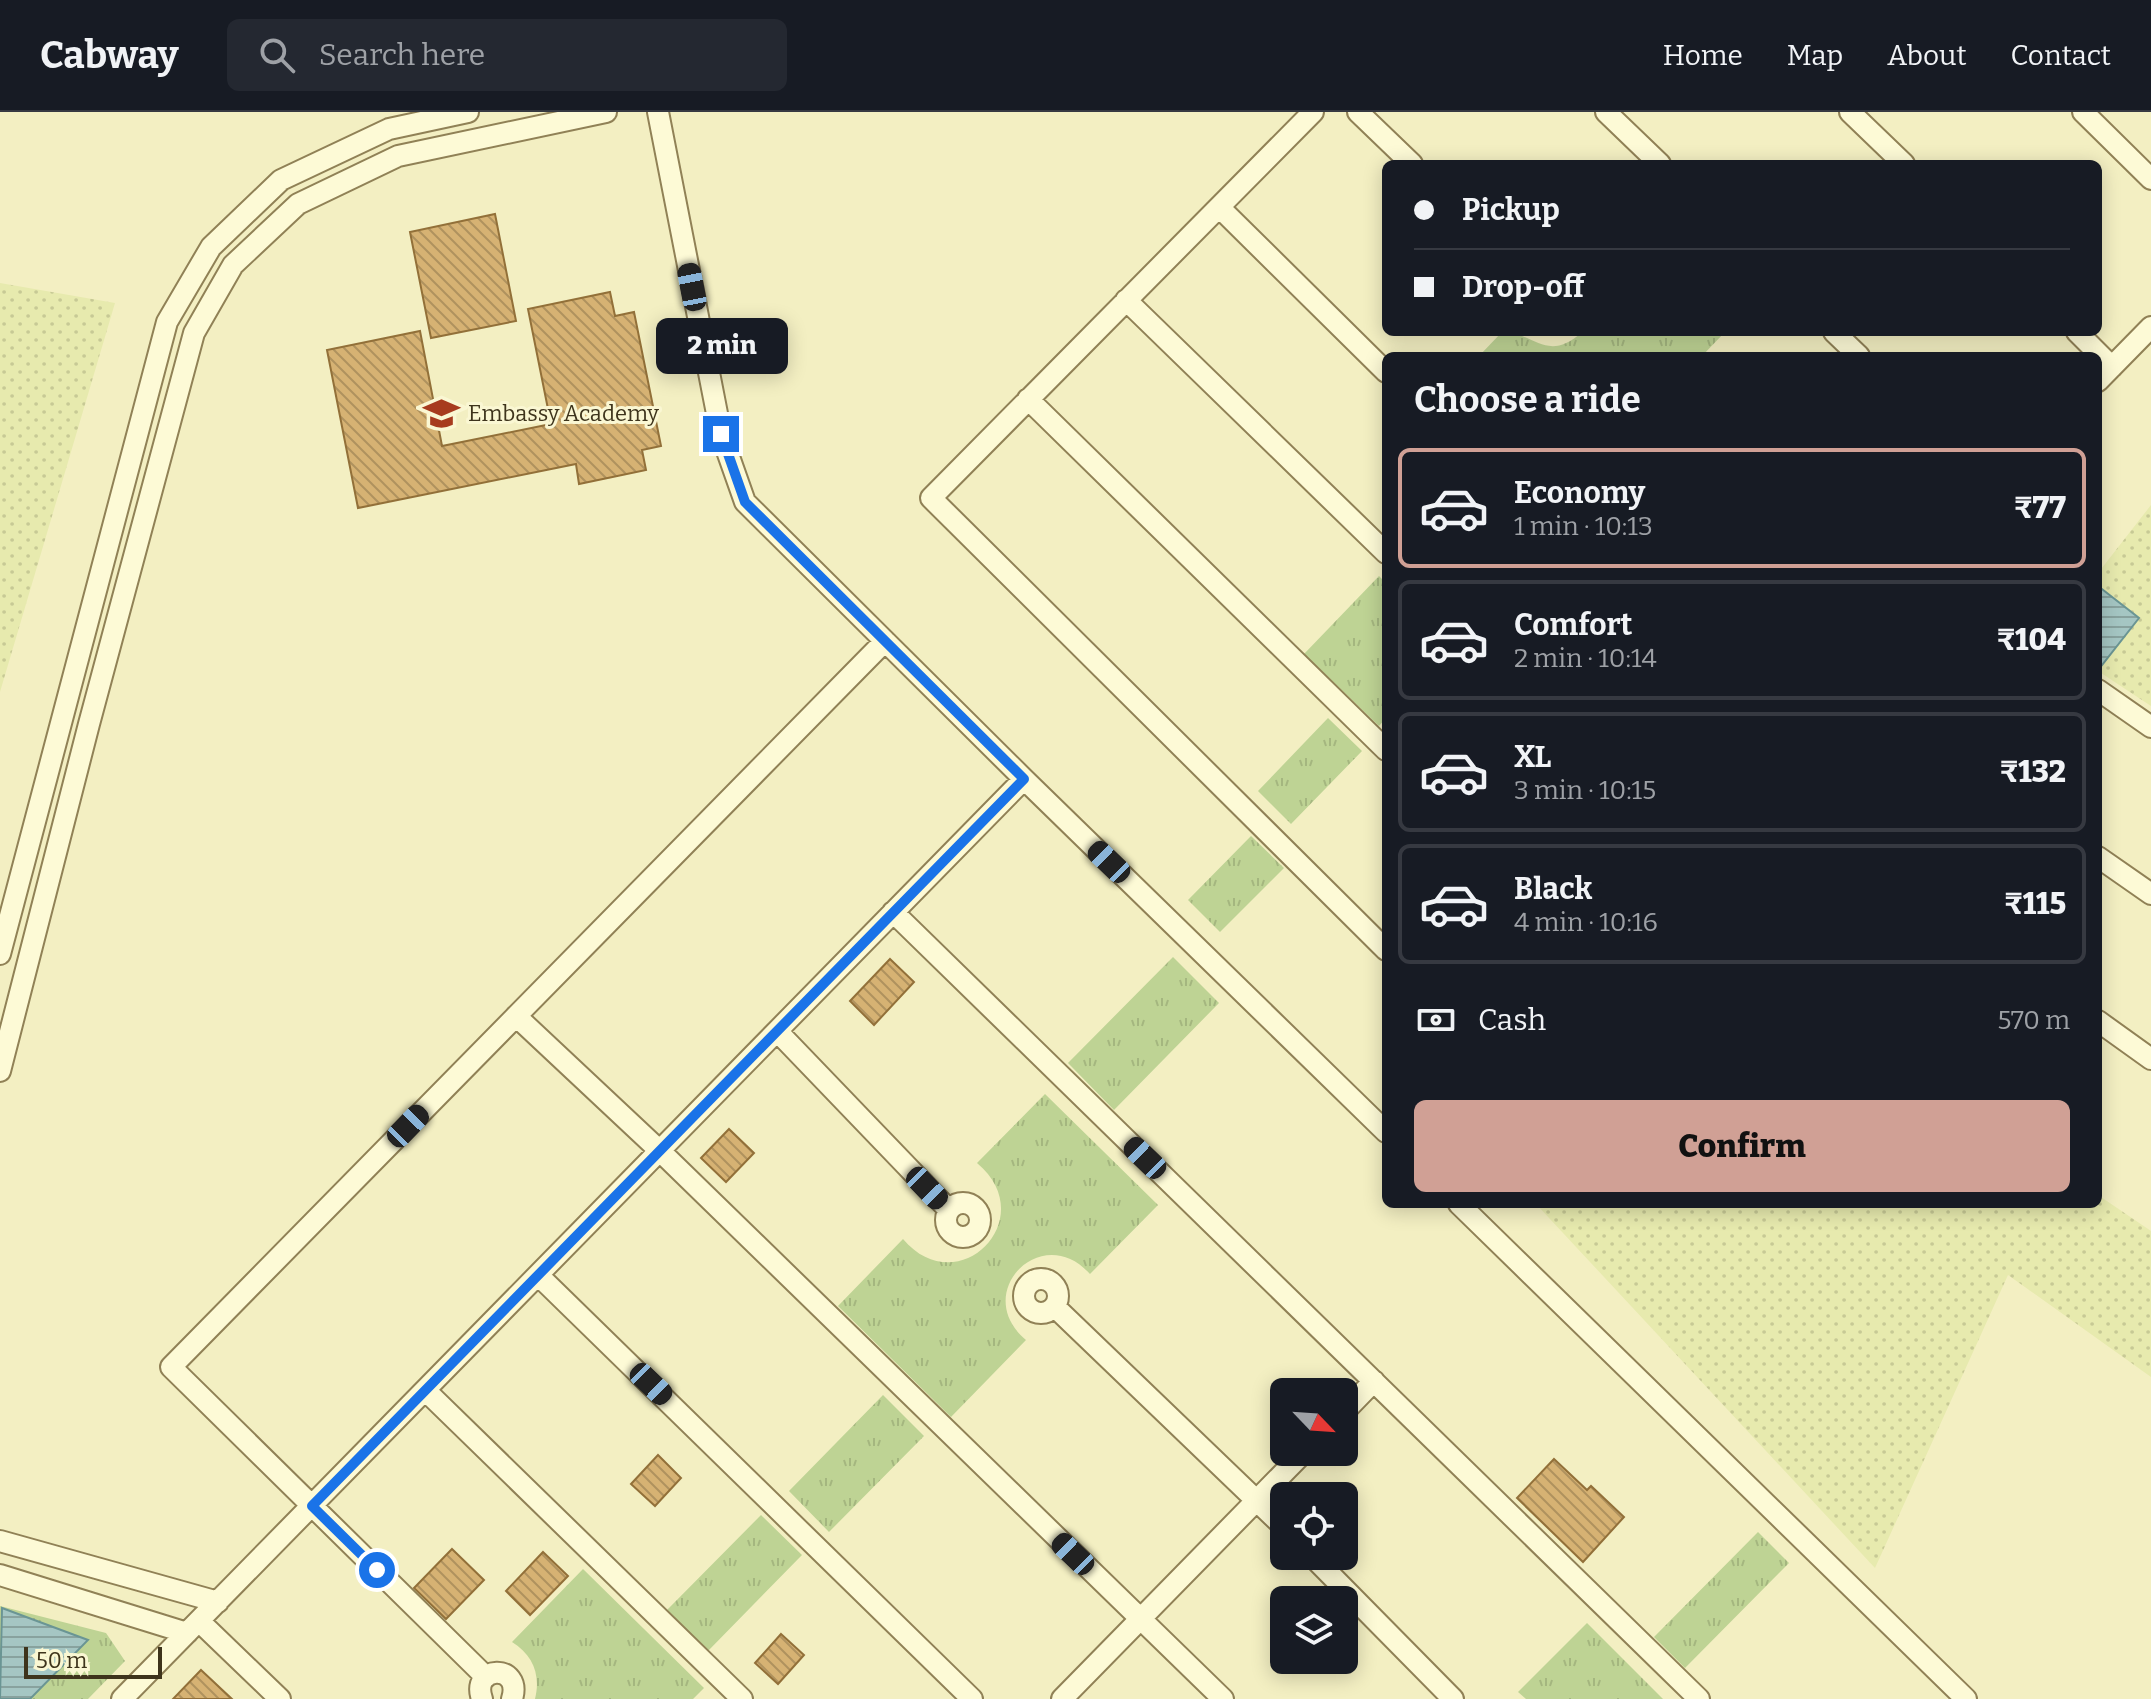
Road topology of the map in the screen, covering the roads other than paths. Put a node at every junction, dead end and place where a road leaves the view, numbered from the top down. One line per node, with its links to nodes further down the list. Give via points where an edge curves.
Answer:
1 (468, 112): 31 (street, via 389,129 281,180 211,247 167,322)
2 (606, 112): 36 (street, via 398,156 298,204 233,265 194,333)
3 (658, 112): 22 (street, via 721,434 745,502)
4 (1313, 112): 13 (street)
5 (1358, 112): 9 (street)
6 (1606, 112): 10 (street)
7 (1850, 112): 11 (street)
8 (2083, 112): 12 (street)
9 (1408, 160)
10 (1656, 160)
11 (1900, 160)
12 (2151, 179)
13 (1220, 208): 14 (street); 18 (street)
14 (1126, 300): 20 (street); 21 (street)
15 (2151, 327): 19 (street)
16 (1838, 336): 17 (street)
17 (1855, 352)
18 (1382, 368)
19 (2105, 374)
20 (1028, 399): 25 (street); 30 (street, via 931,498)
21 (1382, 549)
22 (885, 641): 26 (street); 32 (street)
23 (2102, 693): 24 (street)
24 (2151, 727)
25 (1382, 746)
26 (1024, 779): 29 (street); 37 (street)
27 (2102, 860): 28 (street)
28 (2151, 894)
29 (893, 912): 34 (street); 43 (street)
30 (1382, 946)
31 (0, 954)
32 (516, 1016): 38 (street); 48 (street, via 171,1367)
33 (2102, 1024): 35 (street)
34 (777, 1031): 38 (street); 40 (street)
35 (2151, 1059)
36 (0, 1071)
37 (1382, 1120)
38 (660, 1151): 41 (street); 54 (street)
39 (1463, 1208): 67 (street)
40 (949, 1210)
41 (538, 1275): 44 (street); 62 (street)
42 (1055, 1307): 47 (street)
43 (1374, 1381): 45 (street); 66 (street)
44 (425, 1390): 48 (street); 61 (street)
45 (1358, 1398)
46 (1290, 1466): 47 (street)
47 (1257, 1500): 49 (street); 54 (street)
48 (312, 1506): 53 (street); 56 (street)
49 (1270, 1513)
50 (0, 1541): 53 (street)
51 (1326, 1570): 65 (street)
52 (0, 1575): 55 (street)
53 (218, 1602): 55 (street)
54 (1140, 1619): 63 (street); 64 (street)
55 (193, 1627): 57 (street); 58 (street)
56 (486, 1677): 59 (street, via 479,1689); 60 (street, via 506,1675 514,1687)
57 (122, 1699)
58 (280, 1699)
59 (482, 1699)
60 (512, 1699)
61 (742, 1699)
62 (972, 1699)
63 (1062, 1699)
64 (1223, 1699)
65 (1453, 1699)
66 (1699, 1699)
67 (1966, 1699)

